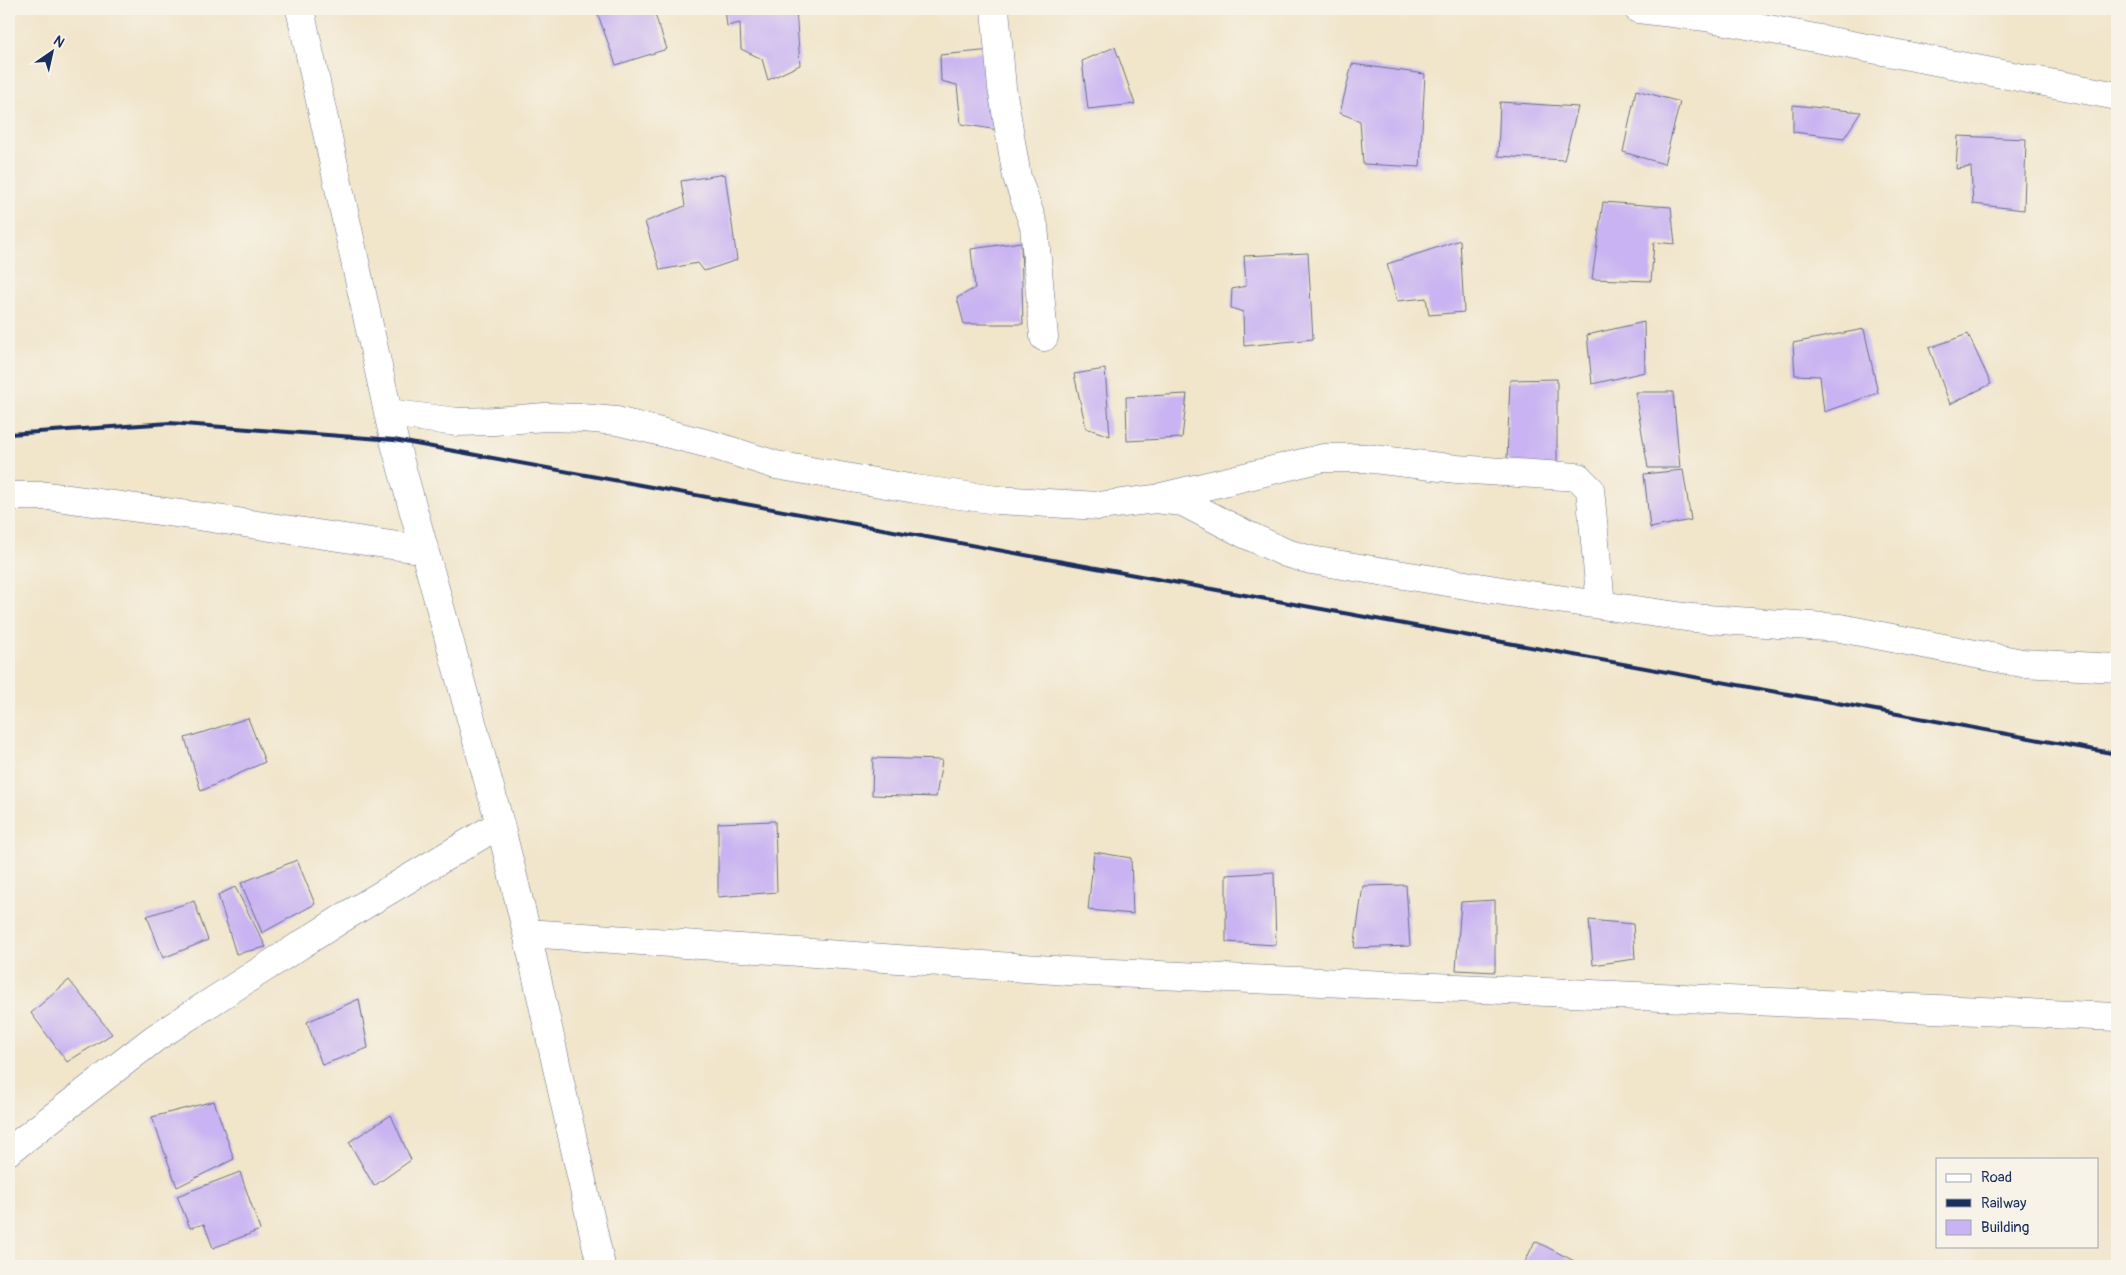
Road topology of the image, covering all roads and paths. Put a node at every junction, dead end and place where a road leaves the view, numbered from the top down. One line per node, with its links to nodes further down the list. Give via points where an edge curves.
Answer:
1 (300, 9): 7 (street)
2 (995, 9): 6 (street, via 1002,88 1017,177 1034,226)
3 (1638, 9): 4 (street)
4 (1706, 13): 5 (street)
5 (2117, 96)
6 (1044, 337)
7 (389, 413): 9 (street, via 457,422 544,417 617,421 776,465 915,490 997,500 1100,506); 10 (street)
8 (9, 496): 10 (street, via 48,496)
9 (1155, 499): 11 (street, via 1183,502 1286,553 1311,560); 11 (street, via 1324,458 1365,458 1457,470 1578,477 1590,489)
10 (425, 550): 13 (street)
11 (1601, 605): 12 (street, via 1692,618 1840,628 2022,663)
12 (2117, 668)
13 (500, 824): 14 (street); 16 (street, via 346,916 155,1038)
14 (527, 933): 15 (street, via 1068,971); 17 (street)
15 (2117, 1017)
16 (9, 1151)
17 (600, 1266)

